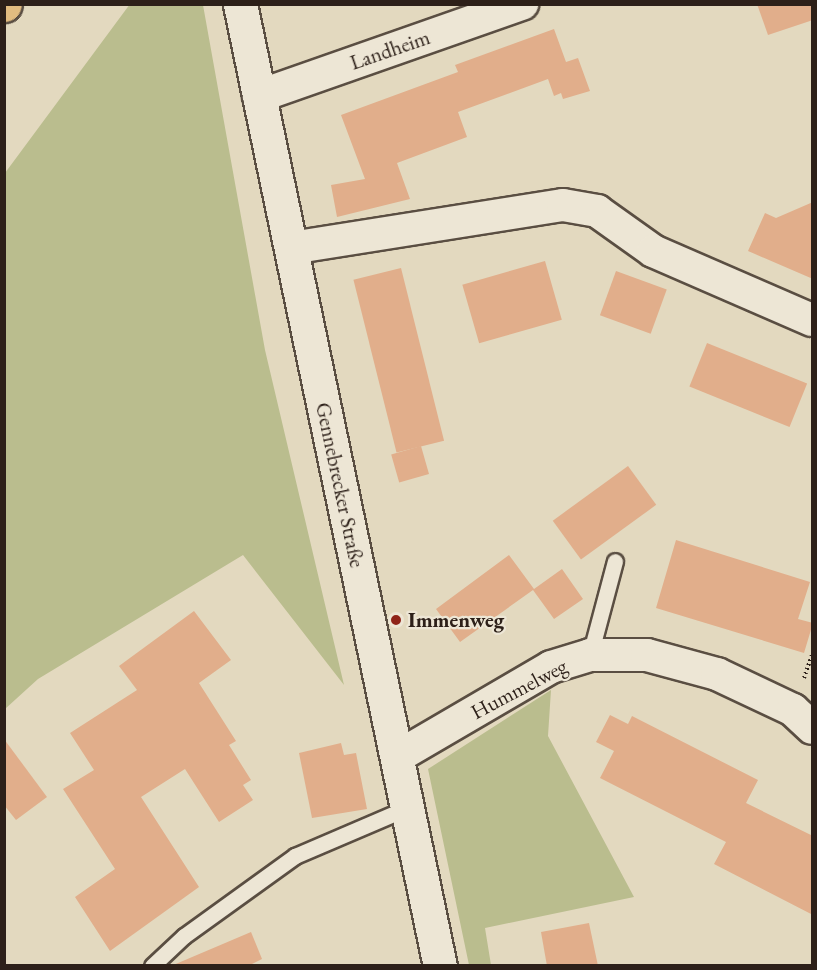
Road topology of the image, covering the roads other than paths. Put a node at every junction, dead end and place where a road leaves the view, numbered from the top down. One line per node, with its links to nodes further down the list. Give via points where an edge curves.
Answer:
1 (240, 4): 3 (main road, Gennebrecker Straße)
2 (522, 4): 3 (street, Landheim)
3 (259, 96): 4 (main road, Gennebrecker Straße)
4 (291, 248): 5 (street, via 563,205 597,211 653,251); 9 (main road, Gennebrecker Straße)
5 (813, 320)
6 (615, 561): 7 (lane)
7 (590, 655): 8 (street, Hummelweg, via 647,655 717,674 793,710); 9 (street, Hummelweg, via 551,667)
8 (813, 728)
9 (397, 757): 10 (main road, Gennebrecker Straße)
10 (407, 808): 11 (lane, via 295,856 184,936); 12 (main road, Gennebrecker Straße)
11 (152, 966)
12 (440, 966)

